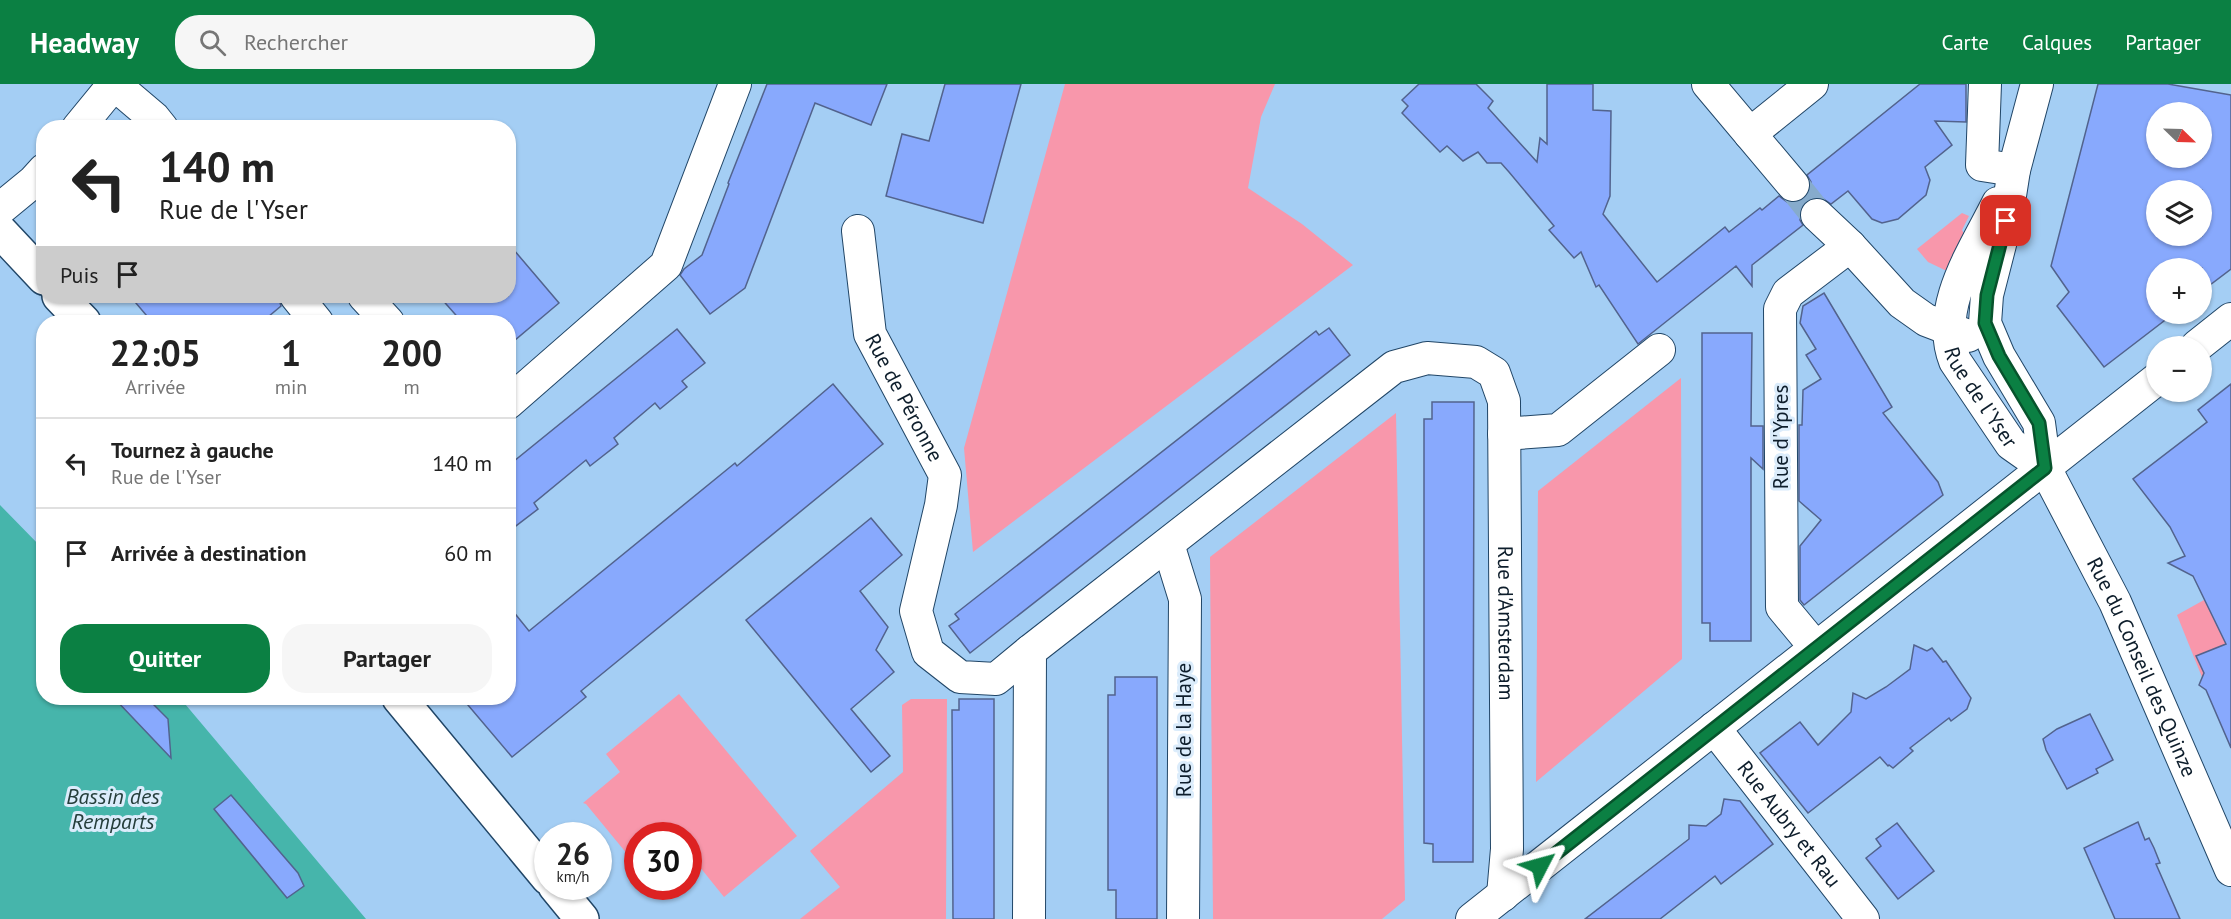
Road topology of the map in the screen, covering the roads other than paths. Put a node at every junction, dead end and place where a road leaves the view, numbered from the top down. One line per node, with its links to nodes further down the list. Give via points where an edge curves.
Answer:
1 (114, 84): 7 (street); 8 (street)
2 (735, 84): 32 (street, via 666,265)
3 (1708, 84): 9 (street)
4 (1812, 84): 9 (street)
5 (1986, 84): 10 (street, via 1982,165)
6 (2037, 84): 10 (street, Rue de l'Yser)
7 (85, 120)
8 (156, 120)
9 (1750, 134): 12 (street)
10 (2014, 170): 26 (street, Rue de l'Yser, via 1956,287); 29 (street, Rue de l'Yser, via 1987,295 1985,323)
11 (36, 179): 13 (street)
12 (1793, 185)
13 (0, 209)
14 (1817, 215): 17 (street)
15 (0, 231): 18 (main road)
16 (858, 231): 37 (street, Rue de Péronne, via 870,334 945,475 916,611 928,652 960,677 996,678)
17 (1850, 246): 26 (street, via 1902,303); 36 (street, Rue d'Ypres, via 1788,293 1780,309 1782,607)
18 (36, 270)
19 (66, 303): 22 (main road)
20 (302, 303): 23 (street)
21 (370, 303): 24 (street)
22 (77, 315)
23 (311, 315)
24 (382, 315)
25 (2231, 319): 27 (street)
26 (1949, 330): 29 (street, Rue de l'Yser, via 1974,338); 34 (street, Rue de l'Yser, via 1949,346 1955,361 2005,436)
27 (2210, 336)
28 (1659, 350): 33 (street, via 1558,430)
29 (1999, 356): 34 (street, Rue de l'Yser, via 2039,423)
30 (1476, 362): 33 (street, Rue d'Amsterdam, via 1494,373 1504,402); 35 (street, Rue de Péronne, via 1427,358 1394,367)
31 (2146, 387): 34 (street)
32 (516, 396)
33 (1504, 434): 42 (street, Rue d'Amsterdam, via 1507,849)
34 (2045, 468): 36 (street); 41 (street, Rue du Conseil des Quinze, via 2115,602)
35 (1168, 544): 37 (street, Rue de Péronne); 46 (street, Rue de la Haye, via 1185,599)
36 (1816, 648): 39 (street)
37 (1030, 651): 45 (street)
38 (405, 705): 40 (main road)
39 (1714, 728): 42 (street); 48 (street, Rue Aubry et Rau)
40 (534, 861)
41 (2231, 870)
42 (1503, 895): 47 (street)
43 (566, 900): 44 (main road)
44 (582, 919)
45 (1029, 919)
46 (1183, 919)
47 (1472, 919)
48 (1863, 919)

